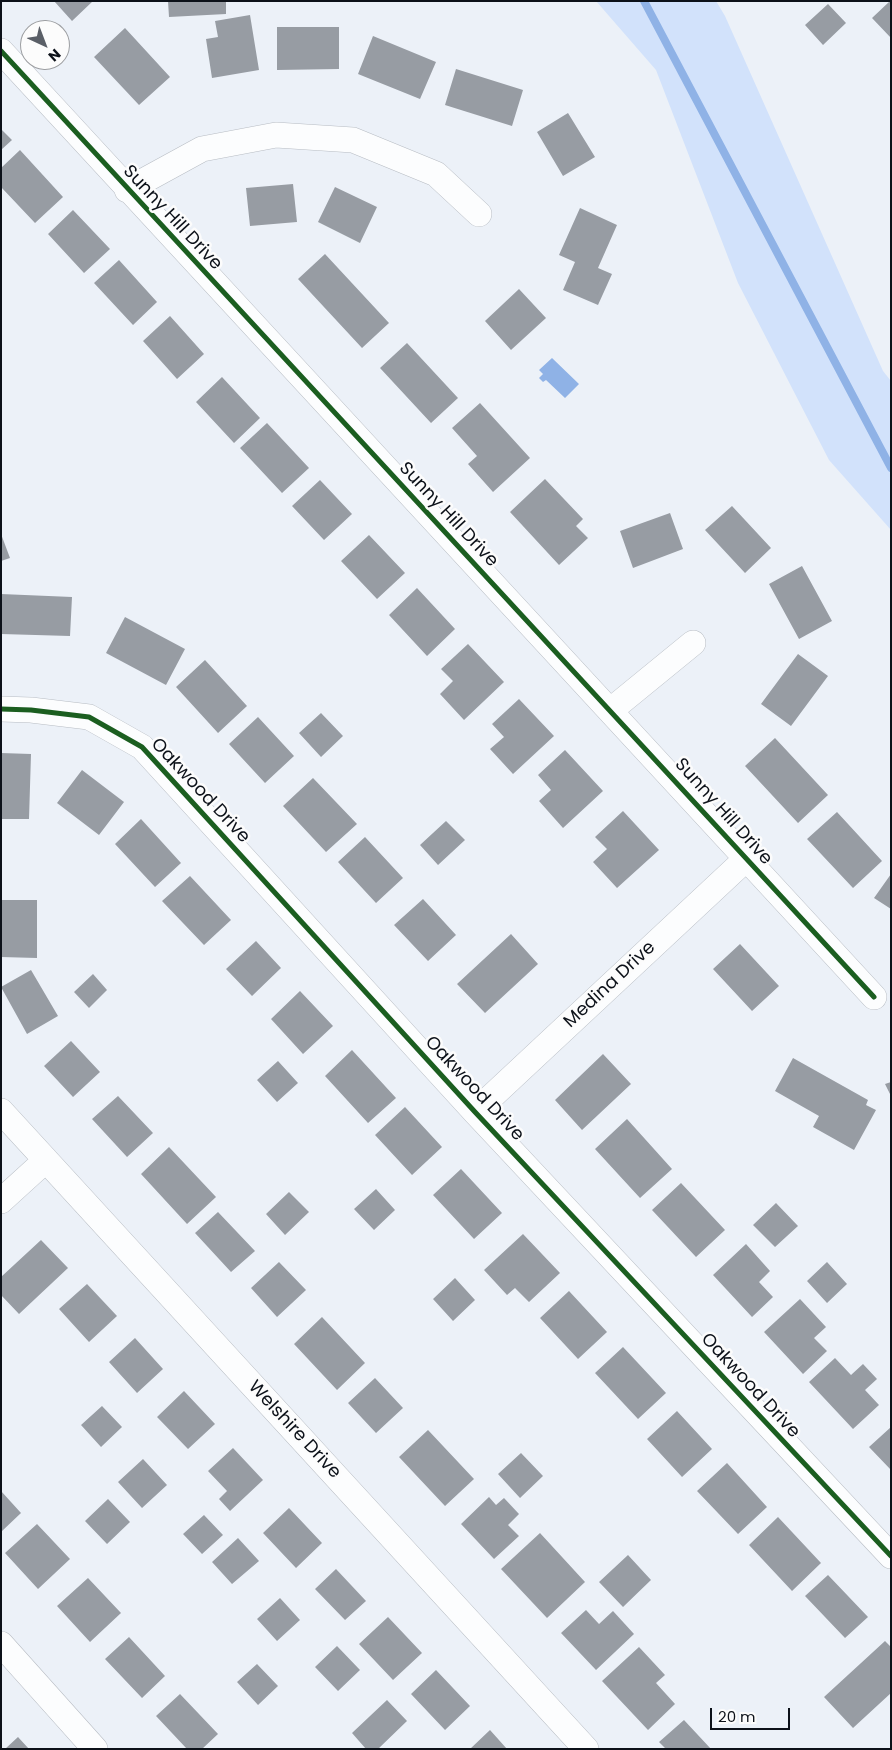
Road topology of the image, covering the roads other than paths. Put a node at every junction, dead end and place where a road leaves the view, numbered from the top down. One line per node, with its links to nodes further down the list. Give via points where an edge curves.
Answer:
1 (1, 51): 2 (street, Sunny Hill Drive)
2 (127, 190): 3 (street, via 202,149 276,136 353,140 436,174); 6 (street, Sunny Hill Drive)
3 (479, 214)
4 (693, 643): 6 (street)
5 (1, 709): 10 (street, Oakwood Drive, via 89,716 142,746)
6 (611, 710): 7 (street, Sunny Hill Drive)
7 (746, 859): 8 (street, Sunny Hill Drive); 10 (street, Medina Drive)
8 (874, 997)
9 (1, 1111): 11 (street, Welshire Drive)
10 (475, 1112): 13 (street, Oakwood Drive)
11 (46, 1160): 12 (street); 16 (street, Welshire Drive)
12 (1, 1201)
13 (891, 1556)
14 (1, 1644): 15 (street)
15 (95, 1749)
16 (586, 1749)

